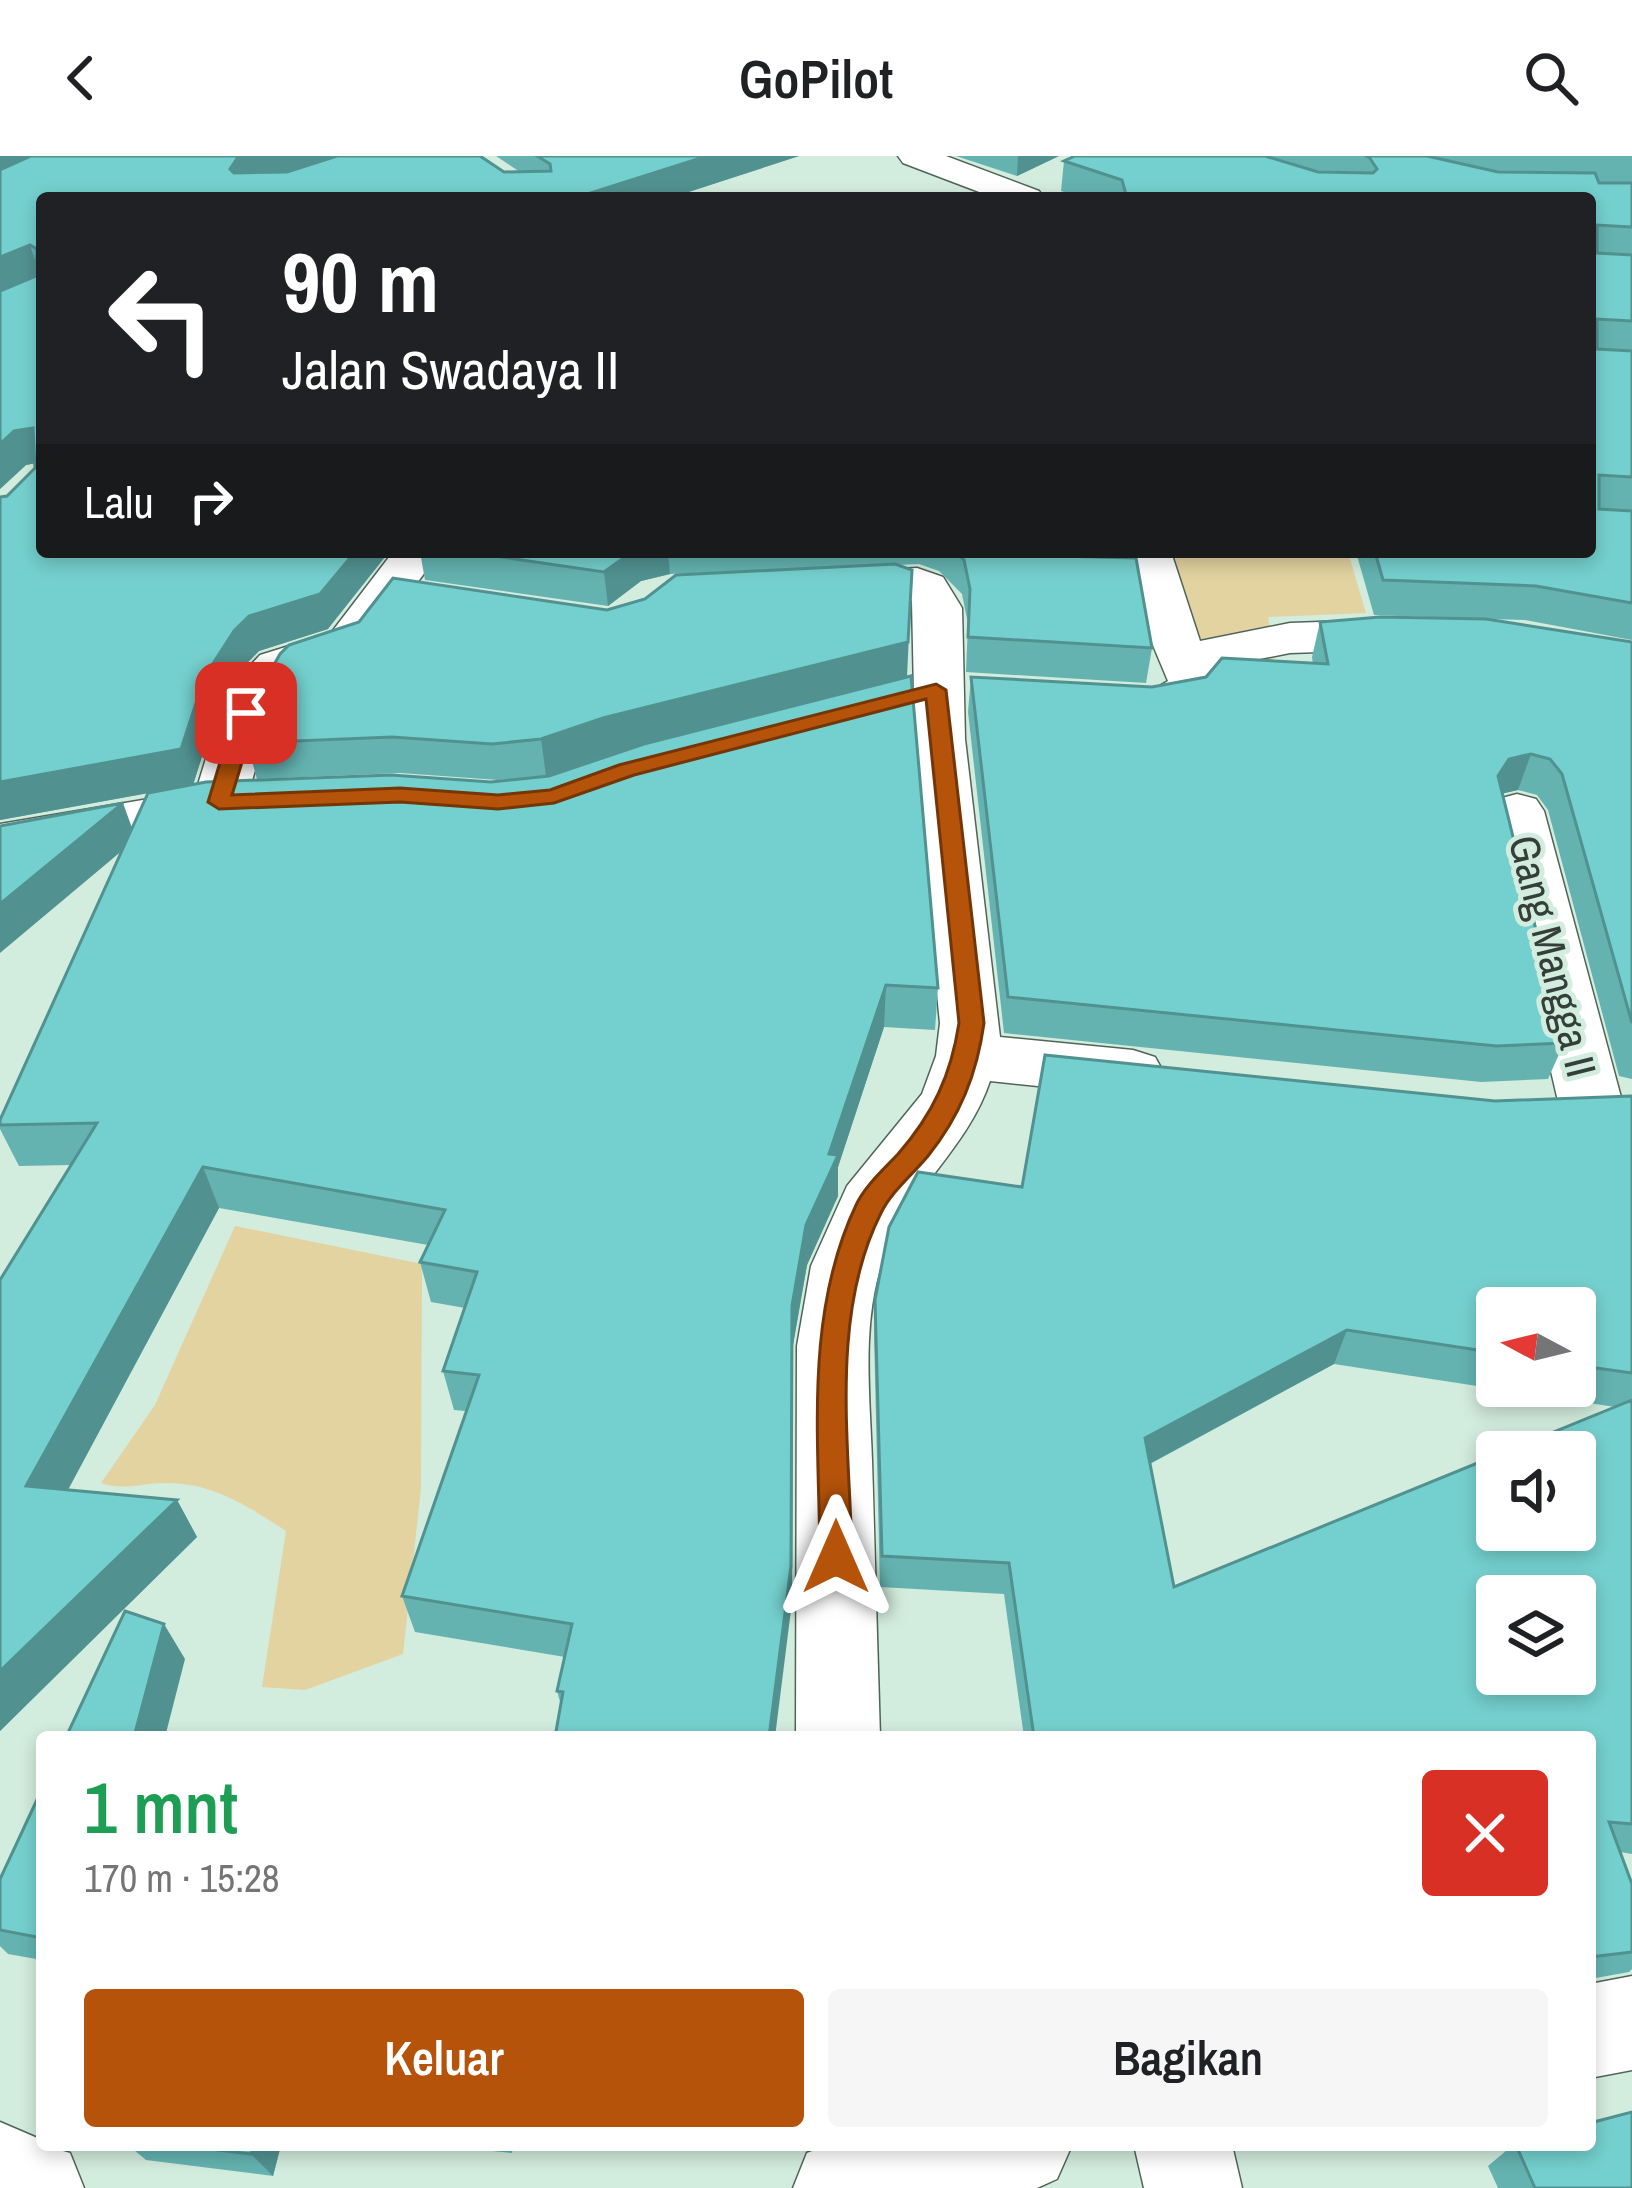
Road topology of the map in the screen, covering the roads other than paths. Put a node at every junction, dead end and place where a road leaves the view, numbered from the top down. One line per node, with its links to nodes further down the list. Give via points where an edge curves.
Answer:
1 (915, 156): 3 (street)
2 (1057, 173): 4 (street)
3 (1014, 192)
4 (1027, 192)
5 (1150, 558): 10 (street)
6 (402, 573): 8 (street); 13 (street, via 348,643 278,667 265,680 246,713)
7 (758, 587): 16 (street, via 894,581 930,589 939,601 936,695 971,1023)
8 (455, 603)
9 (1449, 634): 10 (street, via 1290,638)
10 (1186, 659): 11 (street, via 1193,687 1171,700)
11 (1067, 699)
12 (286, 800): 13 (street)
13 (219, 802): 15 (street)
14 (1516, 812): 18 (street, Gang Mangga II)
15 (0, 842)
16 (967, 1056): 17 (street); 20 (street, via 952,1100 871,1204 846,1266 833,1346)
17 (1201, 1080)
18 (1611, 1102): 19 (street, Gang Mangga II)
19 (1525, 1106)
20 (838, 1731)
21 (1632, 2023): 22 (street)
22 (1596, 2030)
23 (843, 2151): 28 (street)
24 (997, 2151): 28 (street)
25 (1184, 2151): 29 (street)
26 (0, 2171): 27 (street)
27 (35, 2188)
28 (843, 2188)
29 (1193, 2188)

